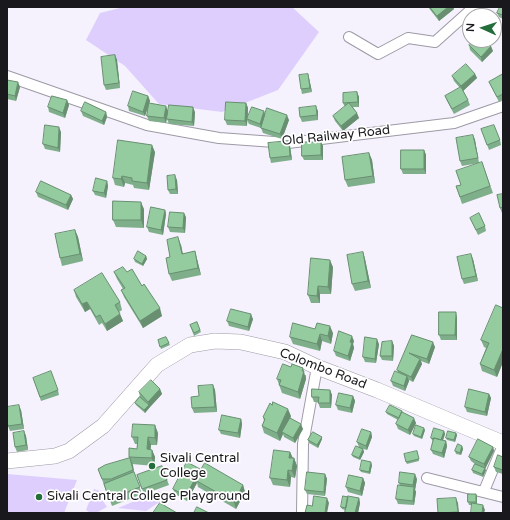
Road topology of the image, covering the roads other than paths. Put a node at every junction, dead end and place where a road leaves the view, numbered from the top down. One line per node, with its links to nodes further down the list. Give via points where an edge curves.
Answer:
1 (474, 7): 2 (street, via 435,42 408,38 378,54)
2 (349, 37)
3 (7, 76): 4 (street, Old Railway Road, via 147,125 219,138 288,143 454,123)
4 (503, 106)
5 (317, 367): 6 (highway, Colombo Road); 7 (highway, Colombo Road, via 286,352 241,342 215,341 190,345 157,365 103,426 69,451 55,456); 11 (street, via 303,444)
6 (503, 444): 9 (street)
7 (7, 461)
8 (427, 478): 9 (street)
9 (484, 491): 10 (street)
10 (503, 497)
11 (302, 513)

